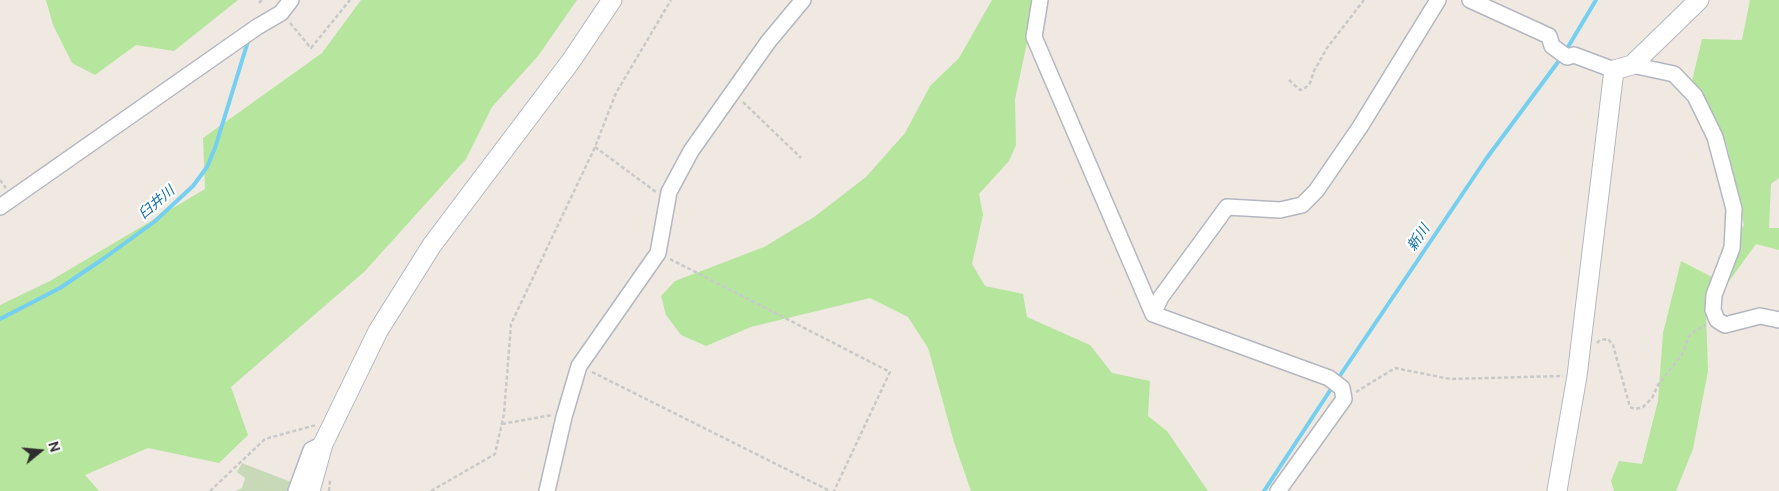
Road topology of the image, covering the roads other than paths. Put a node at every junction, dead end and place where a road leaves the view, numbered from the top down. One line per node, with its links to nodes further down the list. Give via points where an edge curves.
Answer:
1 (291, 0): 9 (street, via 282,13 257,27)
2 (612, 0): 12 (street, via 571,61 432,245 378,331)
3 (803, 0): 15 (street, via 768,42 691,151 666,200 658,253 579,366)
4 (1040, 0): 10 (street, via 1034,37)
5 (1438, 0): 10 (street, via 1360,127 1316,191 1302,205 1280,210 1227,207 1161,297)
6 (1470, 0): 8 (street, via 1548,36 1552,46 1562,53)
7 (1699, 0): 8 (street)
8 (1623, 68): 11 (street, via 1674,74 1695,96 1715,137 1734,209 1732,248 1714,295 1713,310 1717,320 1725,325 1760,316); 17 (street)
9 (0, 207)
10 (1153, 314): 16 (street, via 1328,378 1343,393)
11 (1779, 320)
12 (323, 444): 13 (street, via 310,450); 14 (street)
13 (296, 491)
14 (310, 491)
15 (547, 491)
16 (1278, 491)
17 (1557, 491)

